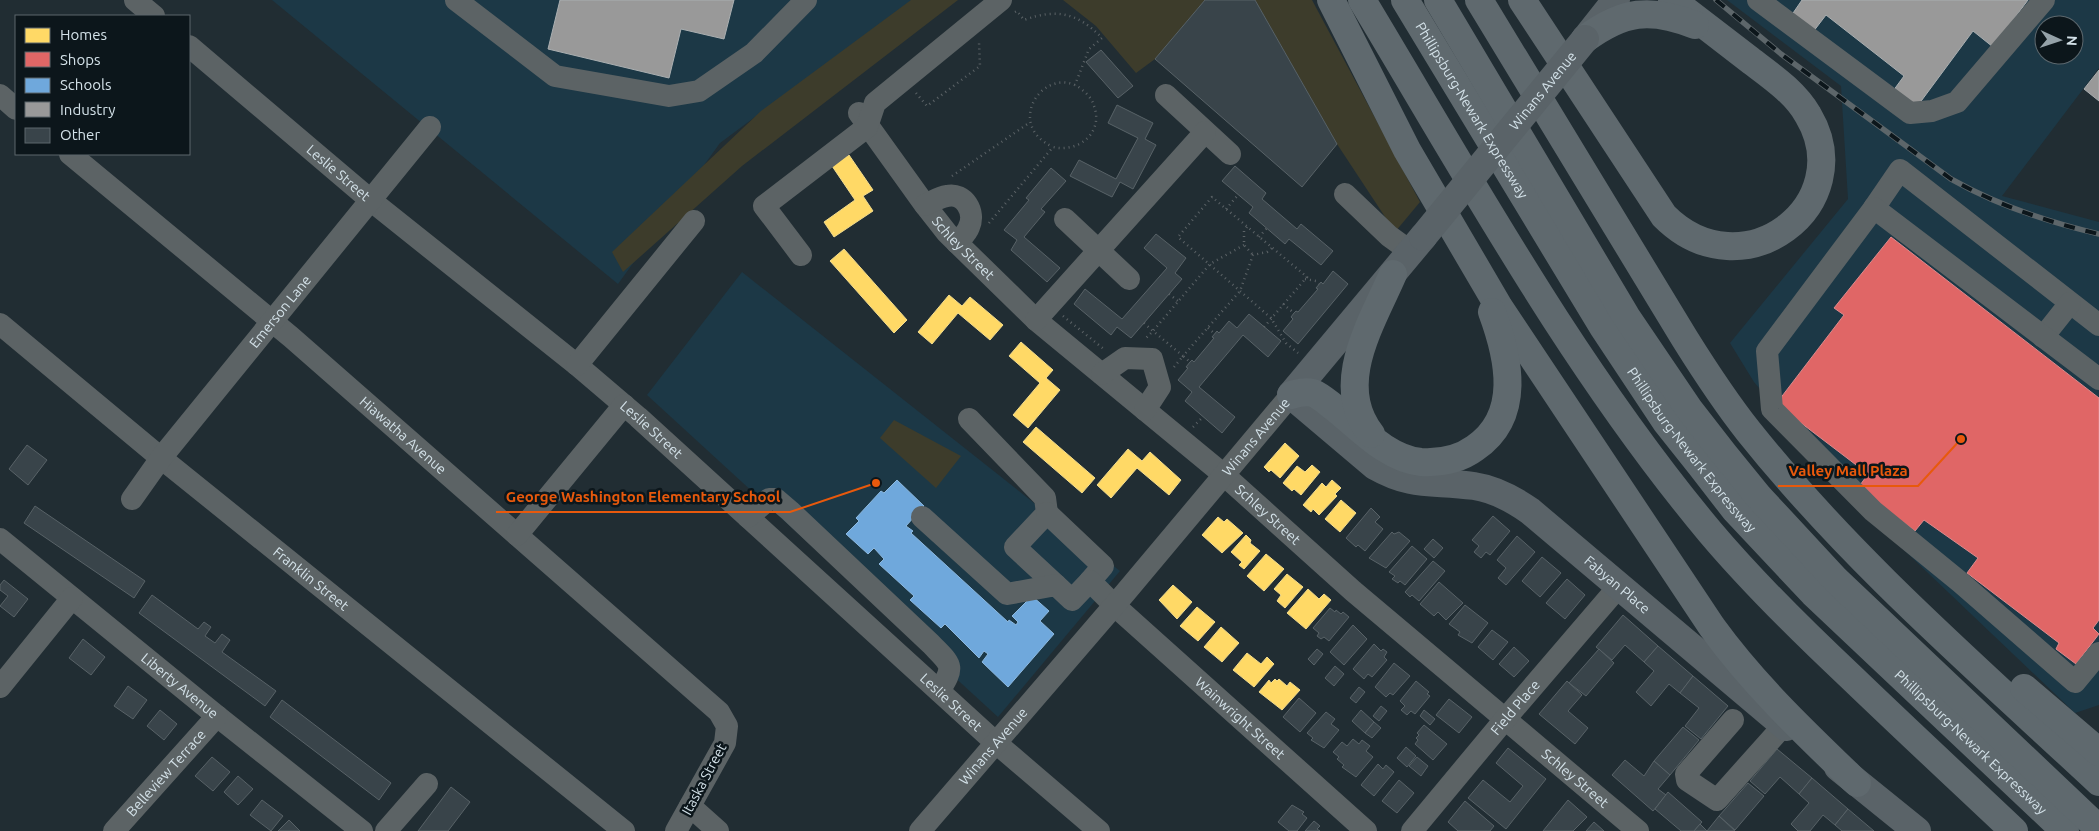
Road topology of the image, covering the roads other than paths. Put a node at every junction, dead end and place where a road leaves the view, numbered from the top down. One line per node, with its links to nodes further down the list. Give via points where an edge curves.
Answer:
1 (135, 0): 15 (street)
2 (456, 0): 3 (street, via 555,76 669,96 699,91 754,53)
3 (806, 0)
4 (1331, 0): 37 (highway, via 1407,150)
5 (1362, 0): 95 (highway, via 1577,352 1675,489 1711,534 1787,616)
6 (1405, 0): 96 (highway, Phillipsburg-Newark Expressway, via 1603,327 1666,422 1736,510 1813,593)
7 (1438, 0): 82 (highway, Phillipsburg-Newark Expressway, via 1626,316 1724,454 1836,580)
8 (1479, 0): 68 (highway, via 1675,323 1732,409 1834,530)
9 (1522, 0): 17 (highway, via 1664,216 1697,240 1717,246 1738,246 1768,239 1796,220 1816,186 1820,158 1816,130 1802,105 1776,80)
10 (1616, 0): 16 (main road, Winans Avenue)
11 (1672, 0): 17 (highway)
12 (1758, 0): 13 (street, via 1910,114 1957,102)
13 (2044, 0)
14 (1005, 8): 22 (street, via 875,104)
15 (153, 15)
16 (1585, 40): 17 (highway, via 1604,26 1623,18 1653,13 1687,22); 34 (main road, Winans Avenue, bridge)
17 (1726, 42)
18 (190, 47): 28 (street, Leslie Street)
19 (0, 95): 21 (street)
20 (1166, 95): 24 (street)
21 (15, 108)
22 (863, 120): 29 (street, Schley Street); 36 (street, via 764,206)
23 (430, 127): 28 (street, Emerson Lane)
24 (1205, 132): 25 (street); 35 (street)
25 (1230, 154)
26 (71, 155): 42 (street, Hiawatha Avenue)
27 (1345, 194): 34 (street, via 1389,236)
28 (370, 199): 42 (street, Emerson Lane); 46 (street, Leslie Street)
29 (925, 205): 33 (street, Schley Street); 33 (street, via 946,196 960,197 965,202 970,208 971,222)
30 (1874, 208): 40 (street, via 1900,170); 45 (street); 67 (street, via 1767,351 1772,409 1873,511 2075,682)
31 (1065, 220): 35 (street)
32 (694, 221): 46 (street)
33 (957, 243): 41 (street, Schley Street)
34 (1417, 245): 38 (main road, Winans Avenue)
35 (1098, 251): 39 (street); 41 (street)
36 (800, 255)
37 (1478, 271): 53 (highway, via 1498,327 1507,368 1506,400 1496,428 1490,437 1472,450 1443,461 1410,460); 79 (highway, via 1724,643 1763,690)
38 (1393, 274): 49 (main road, Winans Avenue); 53 (highway, via 1360,346 1356,370 1355,394 1360,414 1369,432)
39 (1129, 279)
40 (2070, 302): 44 (street); 45 (street)
41 (1036, 320): 47 (street, Schley Street)
42 (272, 321): 54 (street, Emerson Lane); 60 (street, Hiawatha Avenue)
43 (0, 324): 54 (street, Franklin Street)
44 (2099, 325)
45 (2043, 337): 48 (street)
46 (576, 365): 50 (street, Leslie Street)
47 (1102, 374): 51 (street, Schley Street); 51 (street, via 1125,358 1152,359 1160,387)
48 (2099, 379)
49 (1291, 395): 53 (highway, via 1306,392 1320,396); 55 (street, Winans Avenue); 64 (main road, Fabyan Place, via 1385,472 1418,483 1484,488 1520,504)
50 (624, 405): 58 (street, Leslie Street); 60 (street)
51 (1145, 410): 55 (street, Schley Street)
52 (969, 419): 57 (street, via 1042,493 1046,498)
53 (1385, 448)
54 (161, 458): 56 (street, Emerson Lane); 86 (street, Franklin Street)
55 (1224, 475): 66 (street, Winans Avenue); 72 (street, Schley Street, via 1353,591)
56 (132, 500)
57 (1047, 513): 62 (street, via 1103,566); 63 (street, via 1016,547)
58 (748, 517): 70 (street, Leslie Street); 70 (street, via 769,499 776,499 790,511 947,661 951,669)
59 (922, 518): 63 (street, via 1007,594)
60 (517, 535): 75 (street, Hiawatha Avenue, via 719,712)
61 (0, 539): 65 (street, Liberty Avenue)
62 (1090, 581): 63 (street, via 1072,600); 66 (street, Wainwright Street)
63 (1056, 585)
64 (1620, 585): 72 (street, Field Place); 74 (main road, Fabyan Place)
65 (72, 598): 69 (street); 71 (street, Liberty Avenue)
66 (1115, 606): 76 (street, Winans Avenue); 91 (street, Wainwright Street)
67 (2098, 657)
68 (1982, 672): 77 (highway, via 2015,680); 78 (highway)
69 (0, 687)
70 (939, 691): 76 (street, Leslie Street)
71 (217, 716): 83 (street, Belleview Terrace); 84 (street, Liberty Avenue)
72 (1506, 718): 92 (street, Field Place); 93 (street, Schley Street)
73 (1733, 720): 74 (street, via 1686,774 1687,780 1717,800)
74 (1784, 725): 79 (main road, Fabyan Place)
75 (727, 726): 81 (street, Itaska Street, via 725,743)
76 (996, 743): 89 (street, Winans Avenue); 90 (street, Leslie Street)
77 (2099, 752)
78 (2099, 782)
79 (1857, 783): 94 (main road, Fabyan Place)
80 (427, 784): 85 (street)
81 (690, 806): 87 (street, Itaska Street); 88 (street)
82 (2099, 829)
83 (114, 831)
84 (362, 831)
85 (386, 831)
86 (624, 831)
87 (676, 831)
88 (718, 831)
89 (920, 831)
90 (1099, 831)
91 (1366, 831)
92 (1412, 831)
93 (1638, 831)
94 (1917, 831)
95 (2014, 831)
96 (2065, 831)

